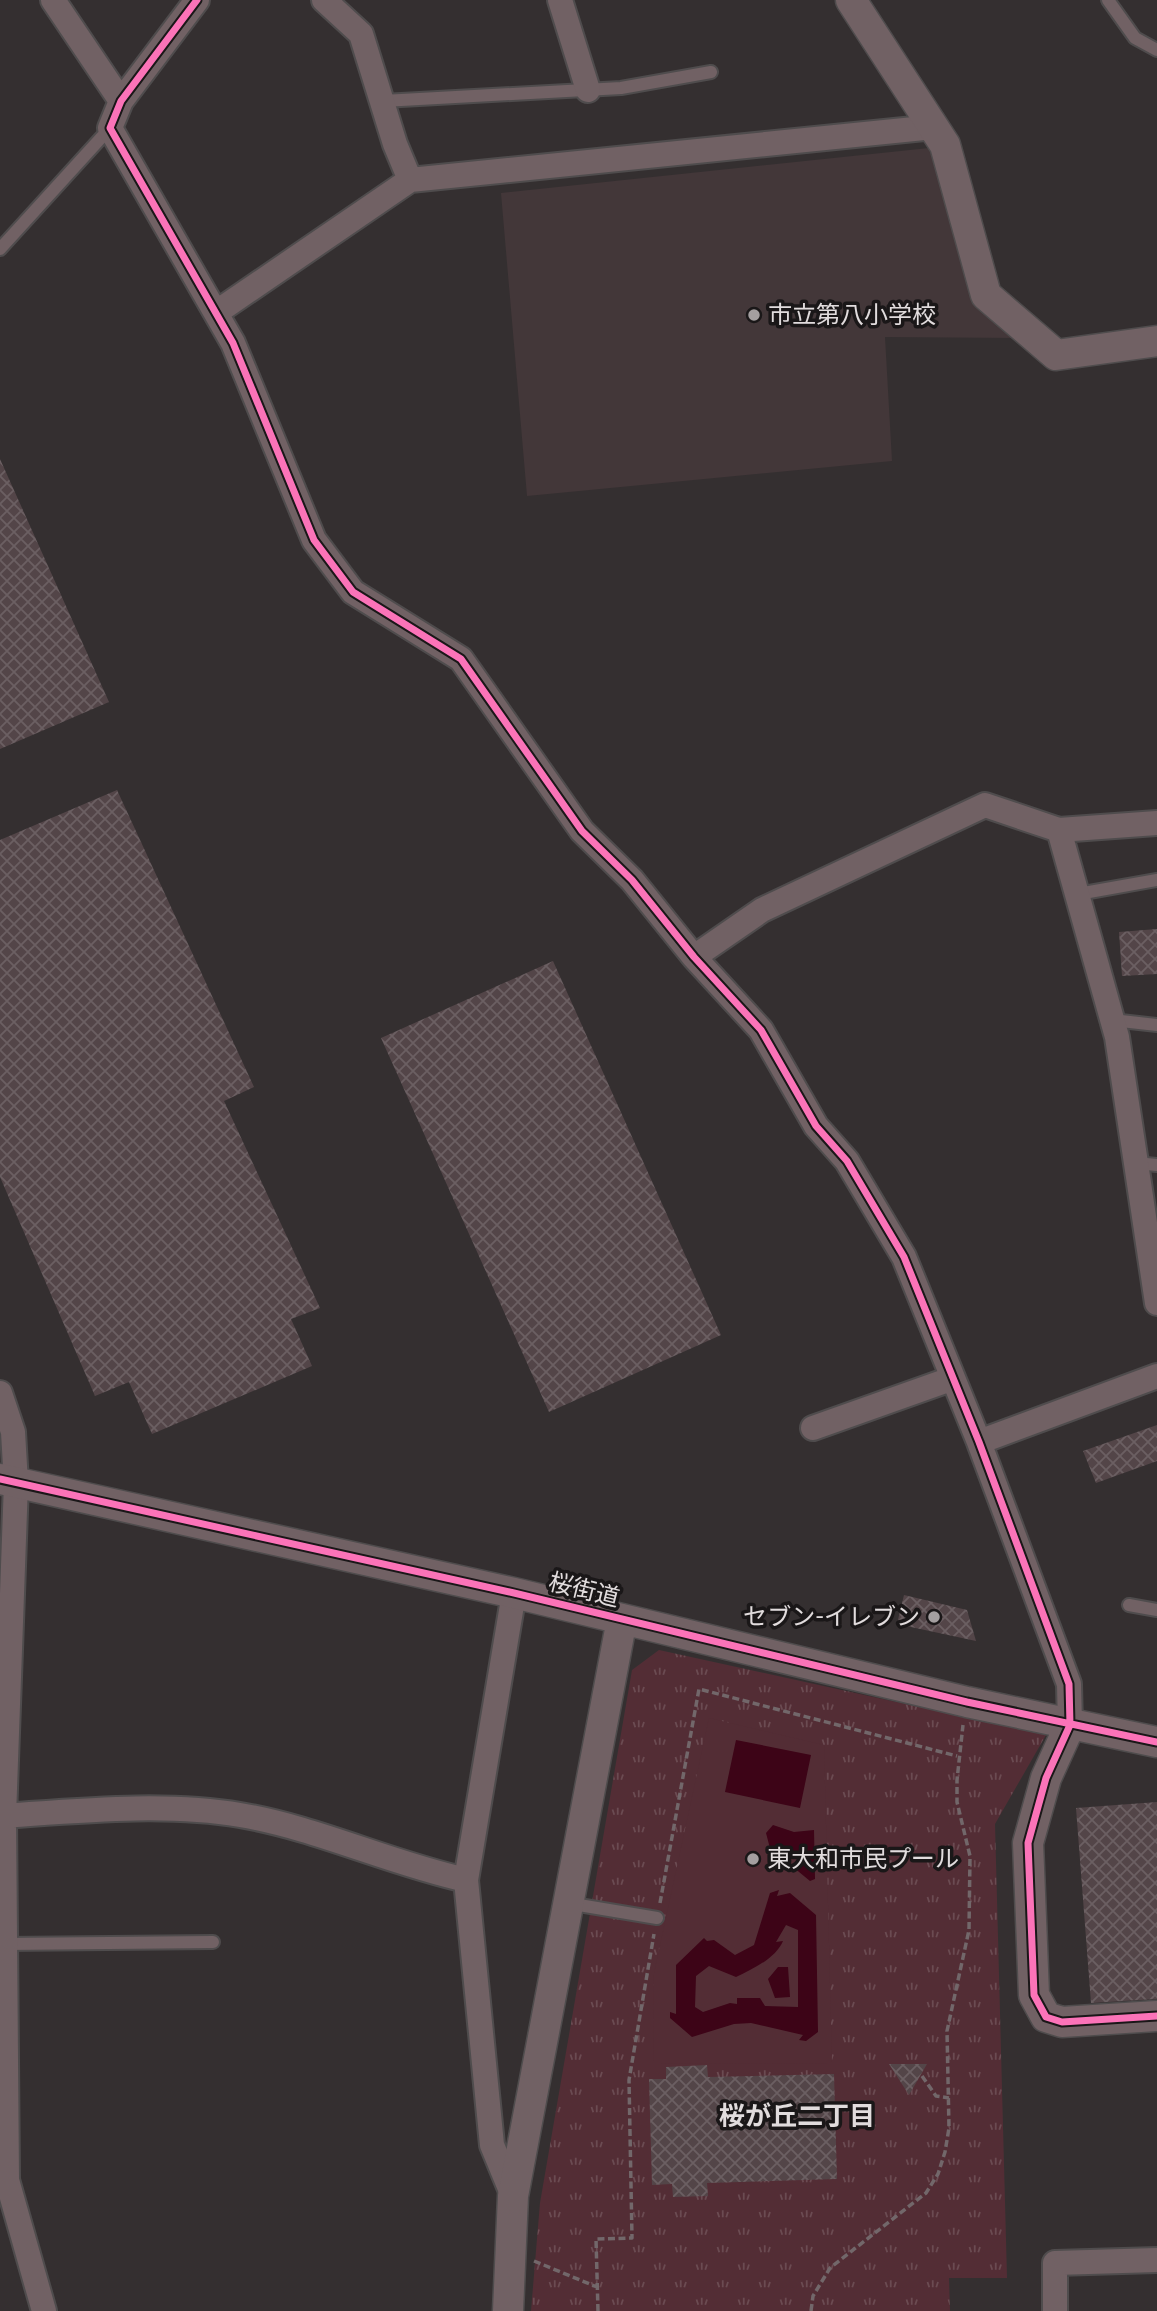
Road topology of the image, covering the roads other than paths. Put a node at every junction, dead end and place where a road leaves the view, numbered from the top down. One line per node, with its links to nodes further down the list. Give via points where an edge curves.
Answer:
1 (53, 0): 10 (street)
2 (197, 0): 10 (street)
3 (324, 0): 11 (street, via 361,34)
4 (560, 0): 9 (street)
5 (852, 0): 12 (street)
6 (1108, 0): 7 (lane, via 1135,37)
7 (1157, 50)
8 (711, 72): 9 (lane)
9 (588, 90): 11 (lane)
10 (121, 101): 13 (street)
11 (383, 101): 14 (street)
12 (934, 127): 14 (street); 17 (street, via 946,145 986,295 1056,355)
13 (110, 128): 15 (lane); 16 (street)
14 (410, 180): 16 (street)
15 (0, 249)
16 (217, 312): 22 (street, via 314,540 354,592 461,659 582,831 632,880)
17 (1157, 341)
18 (1157, 823): 19 (street)
19 (1059, 830): 21 (street); 22 (street, via 985,805 762,910)
20 (1157, 880): 21 (lane)
21 (1078, 894): 23 (street)
22 (694, 957): 28 (street, via 761,1030 816,1126 847,1161 904,1257)
23 (1112, 1020): 24 (lane); 25 (street)
24 (1157, 1025)
25 (1146, 1164): 26 (street)
26 (1157, 1303)
27 (1157, 1376): 31 (street)
28 (951, 1379): 30 (street); 31 (street)
29 (0, 1393): 32 (street, via 13,1432)
30 (813, 1428)
31 (979, 1442): 37 (street, via 1069,1684)
32 (8, 1481): 33 (street, 桜街道); 39 (street)
33 (514, 1593): 36 (street, 桜街道); 40 (street)
34 (1129, 1605): 35 (lane)
35 (1157, 1609)
36 (622, 1619): 37 (street, 桜街道); 41 (street)
37 (1070, 1725): 38 (street, 桜街道); 45 (street, via 1046,1778 1028,1843 1034,1994 1046,2017 1062,2022)
38 (1157, 1742)
39 (2, 1816): 40 (street, via 174,1809 240,1815); 44 (street)
40 (466, 1880): 46 (street, via 492,2145)
41 (567, 1903): 42 (lane); 46 (street)
42 (657, 1918)
43 (213, 1942): 44 (lane)
44 (4, 1944): 48 (street, via 7,2180)
45 (1157, 2016)
46 (513, 2196): 49 (street)
47 (1157, 2260): 50 (street, via 1055,2263)
48 (44, 2311)
49 (508, 2311)
50 (1055, 2311)

